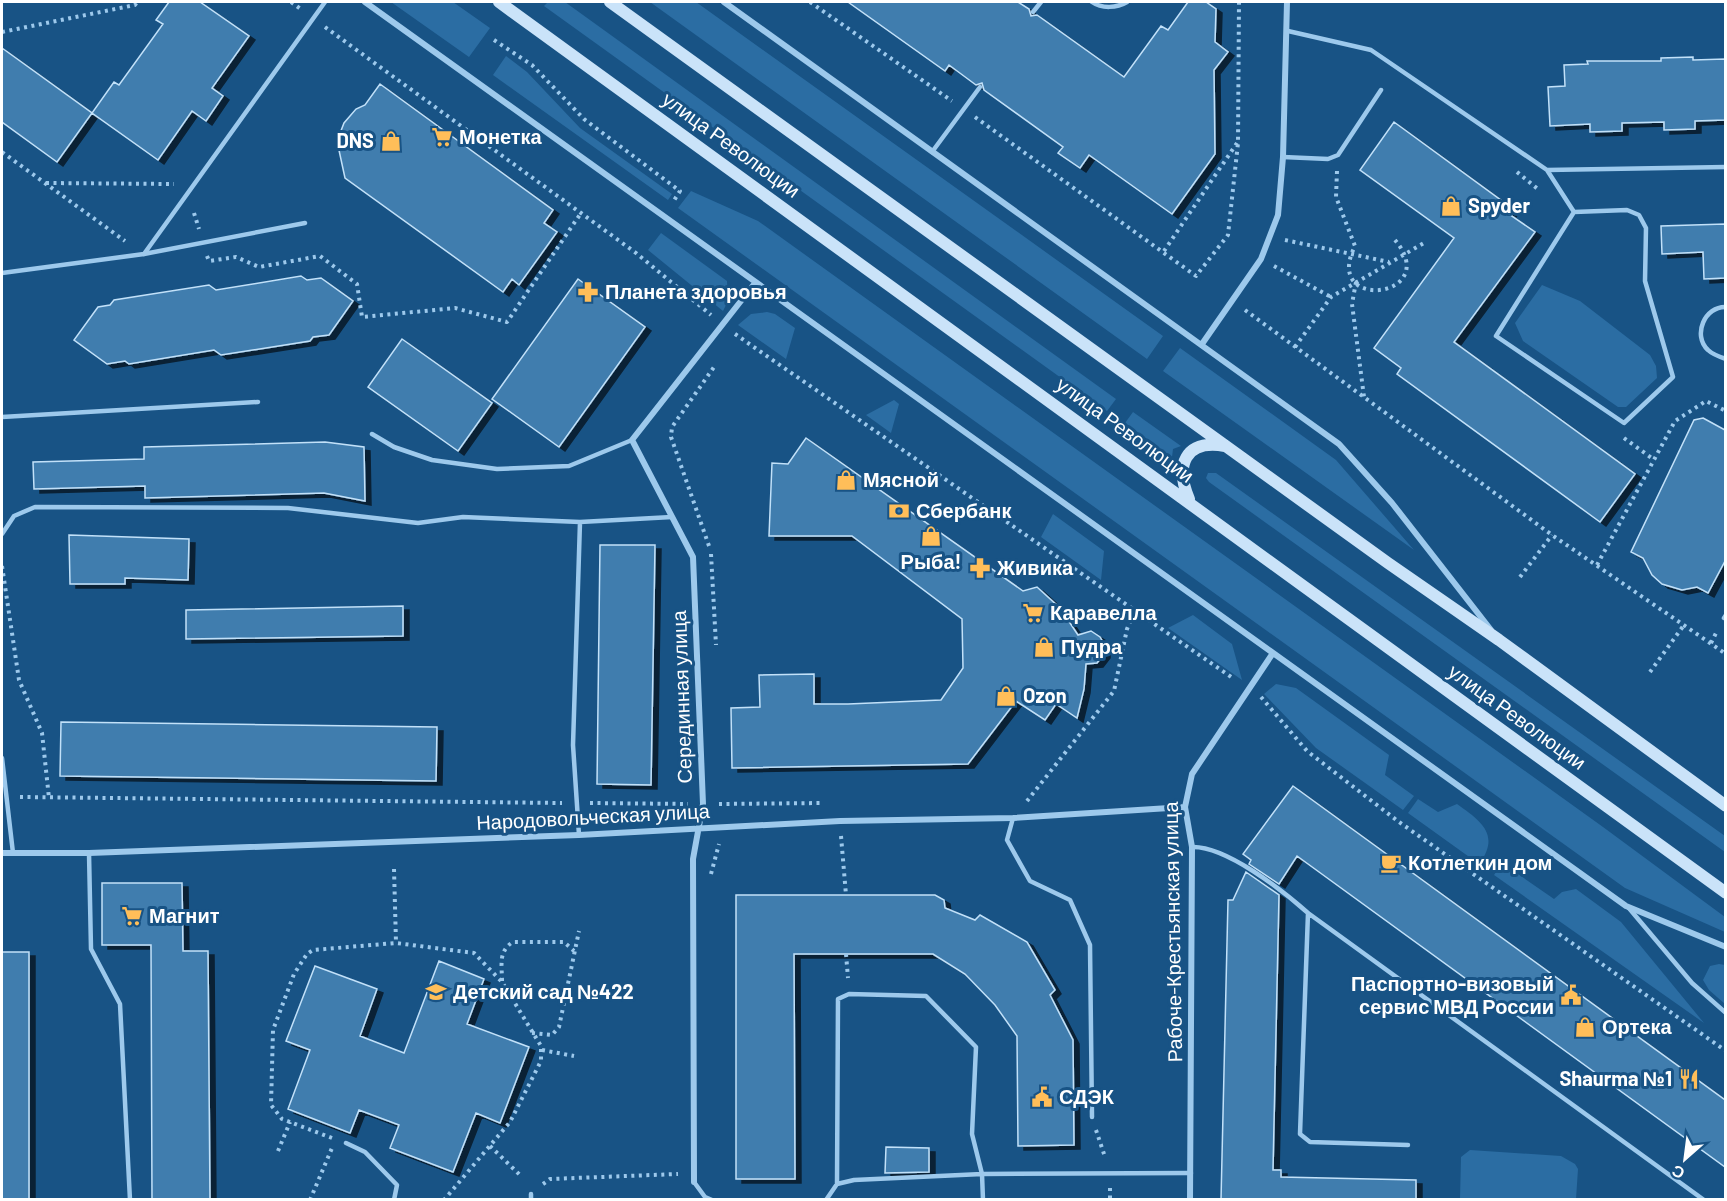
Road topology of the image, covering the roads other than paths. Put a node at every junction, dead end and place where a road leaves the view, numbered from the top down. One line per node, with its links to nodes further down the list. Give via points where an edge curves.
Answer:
1 (325, 2): 20 (lane)
2 (365, 2): 22 (street)
3 (499, 2): 31 (main road, улица Революции)
4 (610, 2): 30 (main road)
5 (724, 2): 14 (street)
6 (1041, 2): 10 (lane)
7 (1092, 2): 8 (lane, via 1118,7)
8 (1127, 2)
9 (1287, 2): 11 (street)
10 (1033, 12)
11 (1287, 31): 15 (street); 17 (lane, via 1371,50)
12 (980, 87): 14 (lane)
13 (1381, 90): 15 (lane, via 1338,155 1328,159)
14 (932, 152): 24 (street)
15 (1283, 157): 24 (street, via 1278,215 1262,259)
16 (1725, 167): 17 (lane)
17 (1547, 170): 18 (lane)
18 (1574, 212): 18 (lane, via 1496,336 1624,423 1673,377 1645,281 1646,228 1639,216 1628,210)
19 (305, 223): 20 (lane)
20 (144, 254): 21 (lane)
21 (2, 273)
22 (755, 283): 29 (street); 36 (street)
23 (1725, 307): 25 (lane, via 1707,315 1701,338 1708,351)
24 (1202, 344): 35 (street, via 1339,444 1392,503)
25 (1725, 359)
26 (258, 402): 27 (lane)
27 (2, 417)
28 (372, 434): 29 (lane, via 394,447 432,460 497,469 569,466)
29 (632, 440): 32 (street, Серединная улица)
30 (1226, 446): 31 (main road, via 1212,444 1189,453 1181,481); 35 (main road)
31 (1189, 501): 47 (main road, улица Революции)
32 (672, 517): 33 (lane); 41 (street, Серединная улица, via 693,557 703,804)
33 (580, 522): 34 (lane, via 463,518 418,523 288,508 35,507 14,516); 42 (lane, via 573,745)
34 (2, 534)
35 (1499, 640): 38 (main road)
36 (1273, 653): 39 (street, Рабоче-Крестьянская улица, via 1192,774); 48 (street)
37 (2, 758): 45 (lane)
38 (1725, 806)
39 (1185, 807): 40 (street, Народовольческая улица); 43 (street, Рабоче-Крестьянская улица)
40 (1013, 818): 41 (street, Народовольческая улица); 52 (lane, via 1007,840 1030,881 1070,900 1090,945)
41 (698, 829): 42 (street, Народовольческая улица); 57 (street, Серединная улица, via 693,859)
42 (579, 836): 46 (street, Народовольческая улица)
43 (1192, 847): 49 (lane, via 1208,847 1245,868 1280,888); 55 (street, Рабоче-Крестьянская улица)
44 (2, 853): 45 (street, Народовольческая улица)
45 (13, 853): 46 (street, Народовольческая улица)
46 (89, 853): 59 (lane, via 91,949 120,1004)
47 (1725, 893)
48 (1626, 906): 50 (street); 51 (lane, via 1692,983)
49 (1308, 913): 54 (lane, via 1300,1134 1310,1142); 65 (lane)
50 (1725, 947)
51 (1725, 1012)
52 (1092, 1117)
53 (346, 1143): 60 (lane, via 365,1152 397,1185)
54 (1408, 1145)
55 (1191, 1173): 56 (lane); 64 (street, Рабоче-Крестьянская улица)
56 (982, 1174): 58 (lane); 58 (lane, via 972,1134 976,1047 926,996 849,994 838,999); 63 (lane)
57 (694, 1182): 61 (lane)
58 (837, 1184): 62 (lane)
59 (130, 1200)
60 (394, 1200)
61 (712, 1200)
62 (826, 1200)
63 (983, 1200)
64 (1190, 1200)
65 (1704, 1200)

